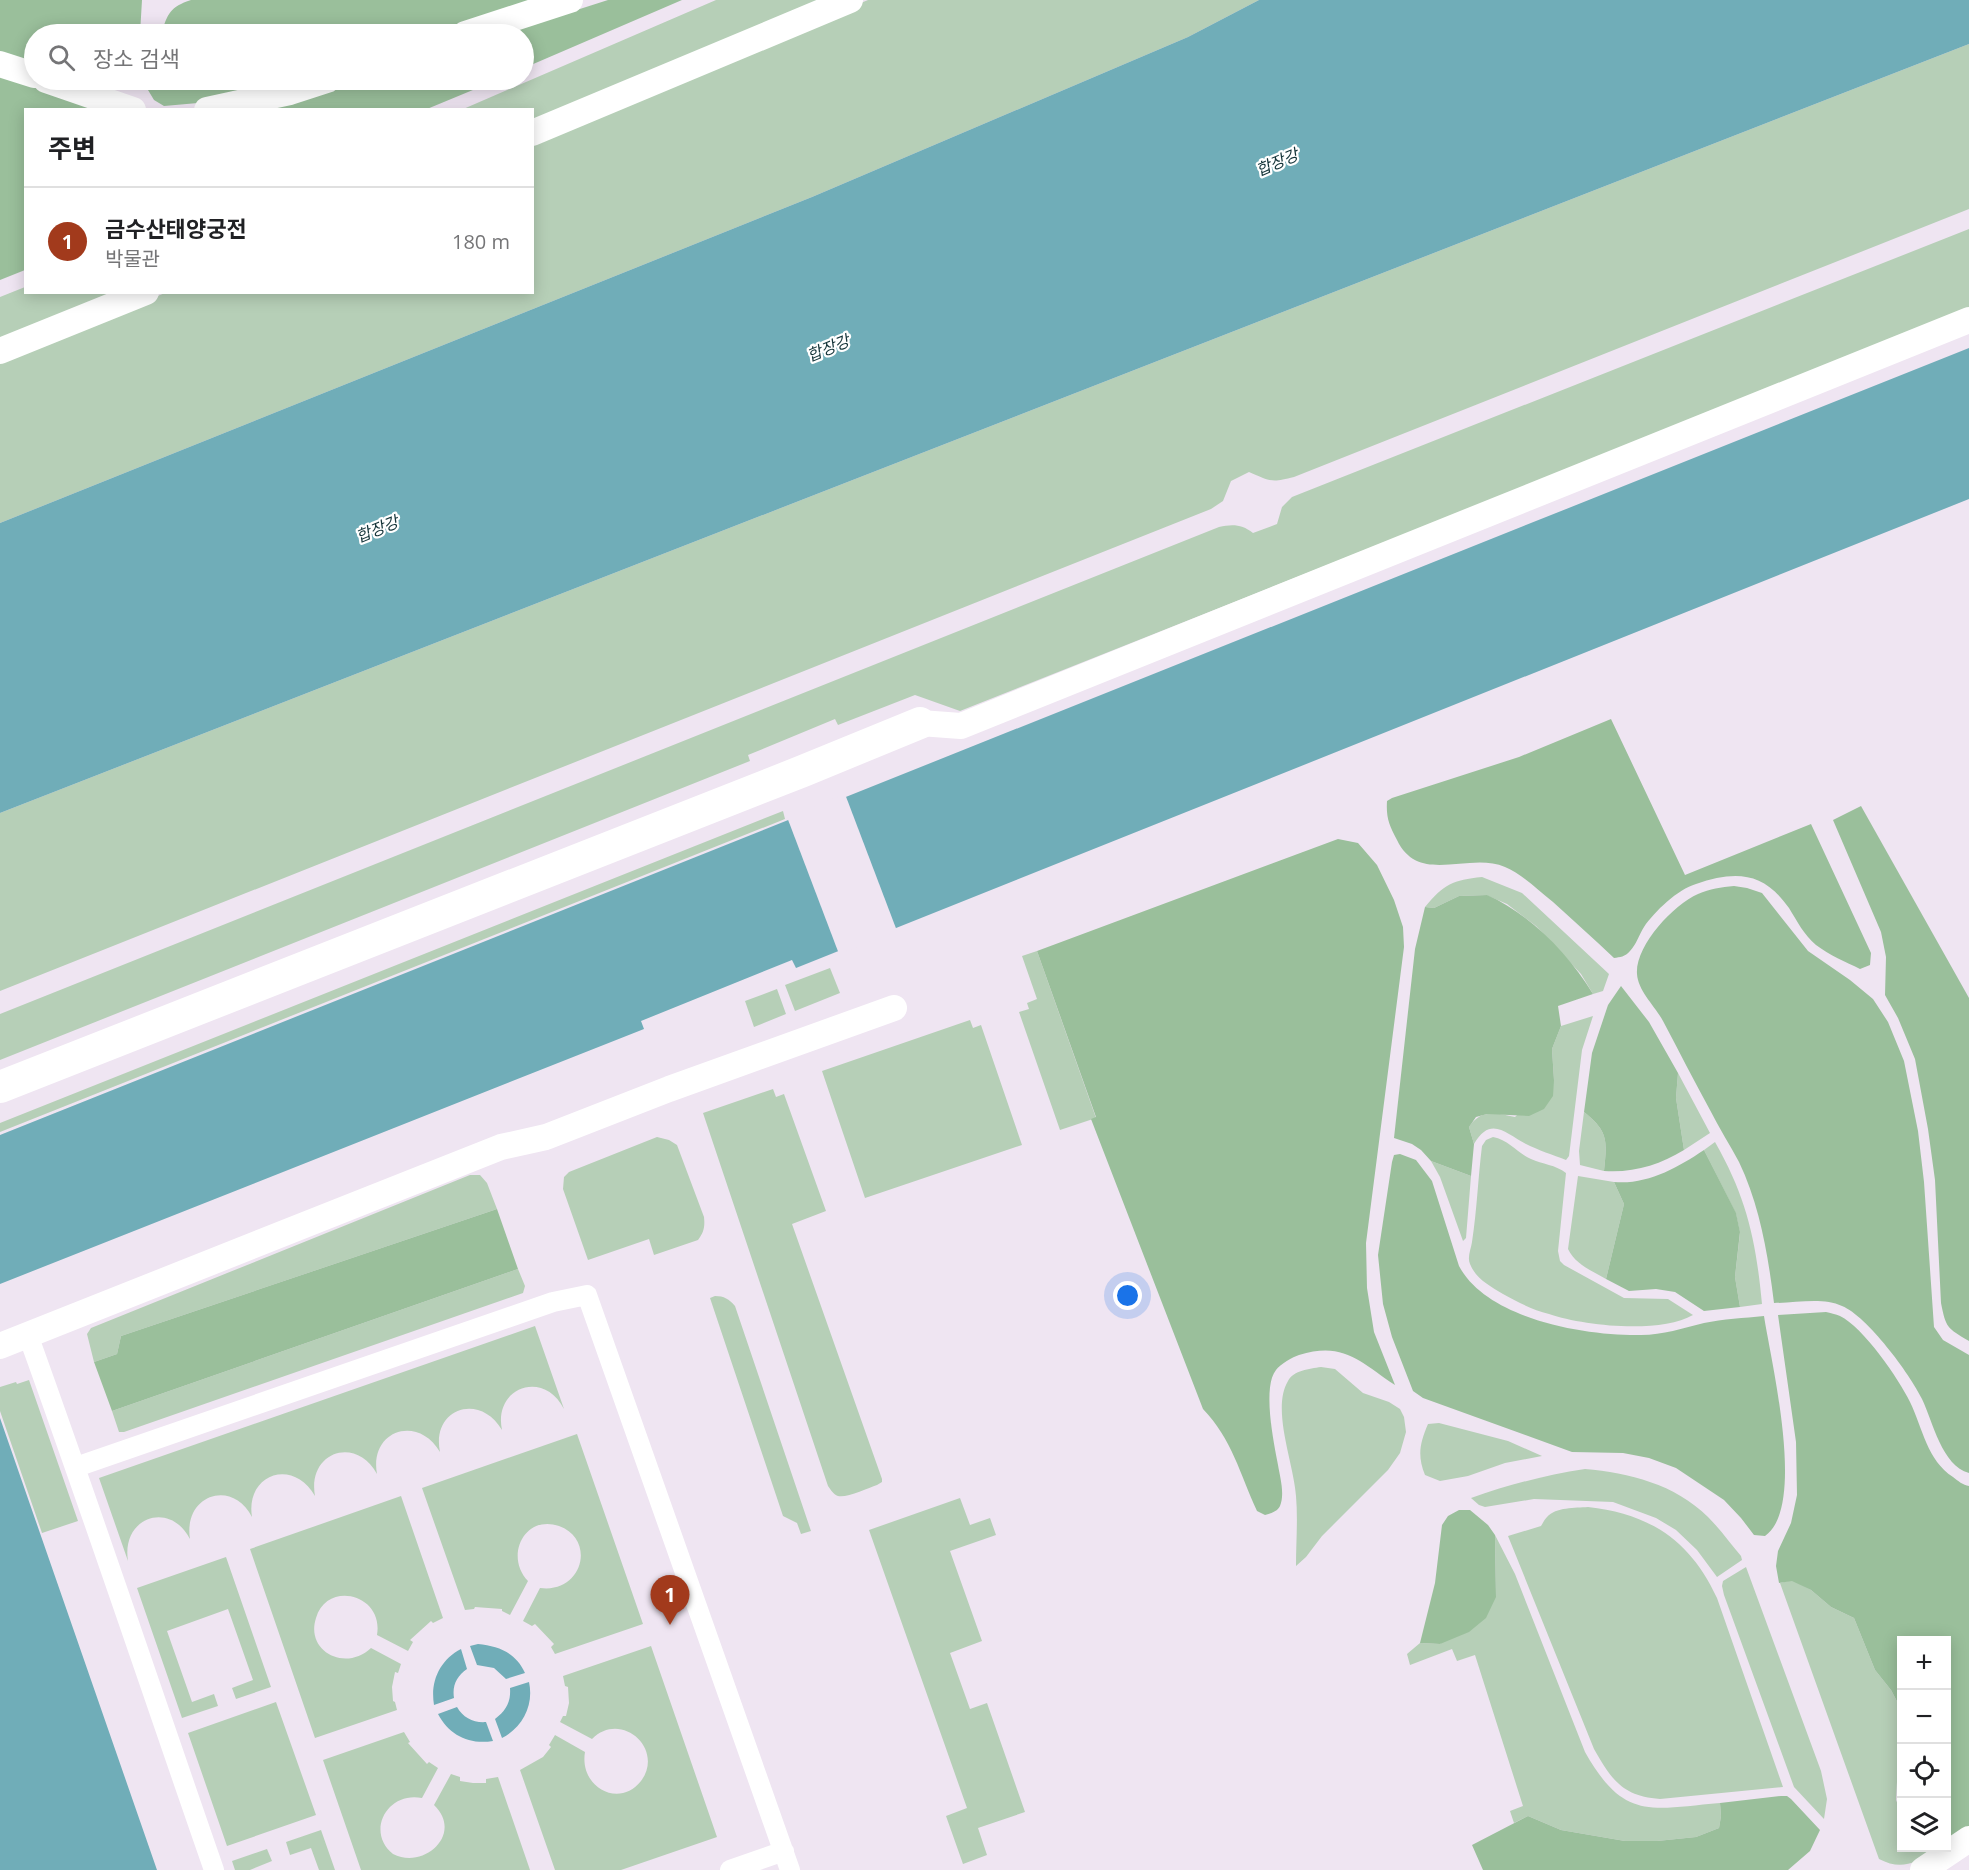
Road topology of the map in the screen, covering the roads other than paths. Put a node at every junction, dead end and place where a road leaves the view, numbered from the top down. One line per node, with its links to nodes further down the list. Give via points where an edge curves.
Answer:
1 (570, 0): 3 (street)
2 (850, 0): 10 (street)
3 (496, 24)
4 (0, 64): 5 (street)
5 (24, 72)
6 (75, 90): 8 (street)
7 (296, 90): 9 (street)
8 (127, 108)
9 (216, 108)
10 (534, 132)
11 (141, 294): 13 (street)
12 (1969, 320): 14 (street, via 961,726)
13 (0, 351)
14 (920, 723): 16 (street)
15 (894, 1008): 17 (street, via 546,1137 501,1147)
16 (0, 1087)
17 (28, 1335): 18 (street); 19 (street)
18 (0, 1346)
19 (76, 1467): 21 (street, via 553,1302 587,1295); 22 (street)
20 (1969, 1839): 25 (street)
21 (784, 1851): 23 (street); 24 (street)
22 (214, 1870)
23 (730, 1870)
24 (790, 1870)
25 (1923, 1870)

